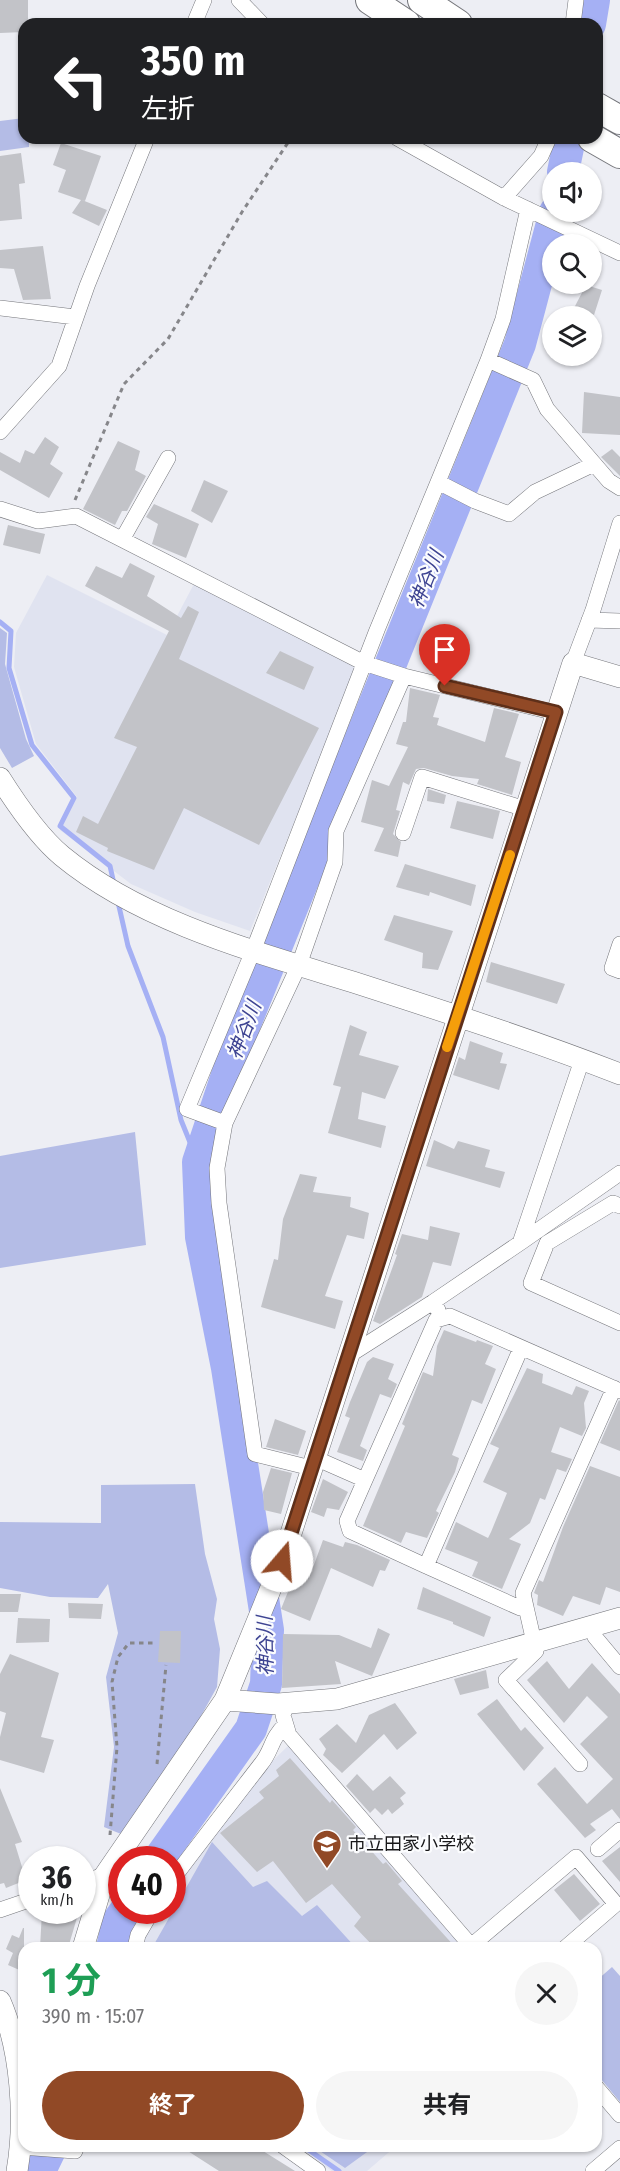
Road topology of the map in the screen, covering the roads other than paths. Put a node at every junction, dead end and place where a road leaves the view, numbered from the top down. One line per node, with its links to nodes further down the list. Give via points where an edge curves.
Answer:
1 (204, 0): 6 (street)
2 (239, 0): 7 (street)
3 (370, 0): 8 (highway)
4 (422, 0): 9 (highway)
5 (576, 0): 10 (street)
6 (196, 18)
7 (256, 18)
8 (397, 18)
9 (449, 18)
10 (574, 18)
11 (603, 110): 12 (highway)
12 (620, 120)
13 (145, 144): 22 (street)
14 (408, 144): 18 (street)
15 (546, 144): 18 (street, via 541,156)
16 (602, 144): 17 (highway)
17 (620, 154)
18 (504, 198): 19 (street)
19 (531, 211): 20 (street); 23 (street)
20 (620, 253)
21 (0, 308): 22 (street)
22 (75, 317): 24 (street, via 59,366)
23 (490, 361): 26 (street, via 533,380 547,409); 27 (street)
24 (0, 432)
25 (168, 458): 31 (street)
26 (594, 464): 27 (street, via 535,492 509,514); 28 (street)
27 (438, 482): 34 (street)
28 (620, 488)
29 (0, 508): 31 (street, via 38,521 76,516)
30 (620, 524): 32 (street)
31 (123, 538): 34 (street)
32 (589, 620): 33 (street); 35 (street)
33 (620, 621)
34 (364, 663): 36 (street); 43 (street)
35 (573, 663): 37 (street); 38 (street)
36 (404, 676): 38 (street); 44 (street, via 336,831 335,862)
37 (620, 677)
38 (556, 712): 40 (street)
39 (0, 778): 43 (street, via 17,805 62,856 142,909)
40 (525, 809): 41 (street, via 422,777); 46 (street)
41 (404, 833)
42 (620, 944): 45 (street, via 612,968)
43 (253, 951): 44 (street); 49 (street, via 187,1110)
44 (296, 964): 46 (street); 49 (street)
45 (620, 971)
46 (458, 1015): 47 (street); 57 (street)
47 (582, 1059): 48 (street); 52 (street)
48 (620, 1074)
49 (225, 1123): 59 (street, via 217,1168 219,1203 255,1454)
50 (620, 1173): 52 (street)
51 (620, 1206): 55 (street, via 613,1203 547,1243 531,1283)
52 (520, 1243): 53 (street)
53 (433, 1302): 54 (street); 57 (street)
54 (443, 1318): 56 (street, via 450,1316); 60 (street, via 436,1320)
55 (620, 1323)
56 (521, 1348): 58 (street); 61 (street)
57 (348, 1356): 59 (street)
58 (617, 1389): 62 (street, via 523,1593)
59 (313, 1463): 60 (street); 67 (street, via 282,1561 235,1672)
60 (365, 1480): 61 (street, via 348,1521 350,1531)
61 (426, 1566): 62 (street, via 520,1608)
62 (526, 1607): 65 (street)
63 (620, 1618): 64 (street)
64 (591, 1626): 65 (street); 66 (street, via 595,1637)
65 (535, 1642): 68 (street); 69 (street, via 536,1651 506,1680)
66 (620, 1666)
67 (231, 1701): 68 (street); 73 (street)
68 (283, 1711): 72 (street, via 264,1761); 80 (street, via 289,1735)
69 (580, 1764)
70 (620, 1830): 71 (street)
71 (598, 1849)
72 (186, 1860)
73 (105, 1875): 74 (street); 78 (street)
74 (96, 1878)
75 (18, 1904): 76 (street)
76 (0, 1910)
77 (144, 1924): 79 (street)
78 (85, 1942)
79 (136, 1942)
80 (468, 1942)
81 (478, 1942): 82 (street, via 576,1857 616,1904)
82 (572, 1942)
83 (0, 2001): 84 (street)
84 (5, 2027): 85 (street)
85 (18, 2083)
86 (602, 2094): 87 (street)
87 (620, 2115)
88 (620, 2148): 93 (street)
89 (20, 2152): 91 (street)
90 (291, 2152): 92 (street)
91 (17, 2171)
92 (318, 2171)
93 (593, 2171)

